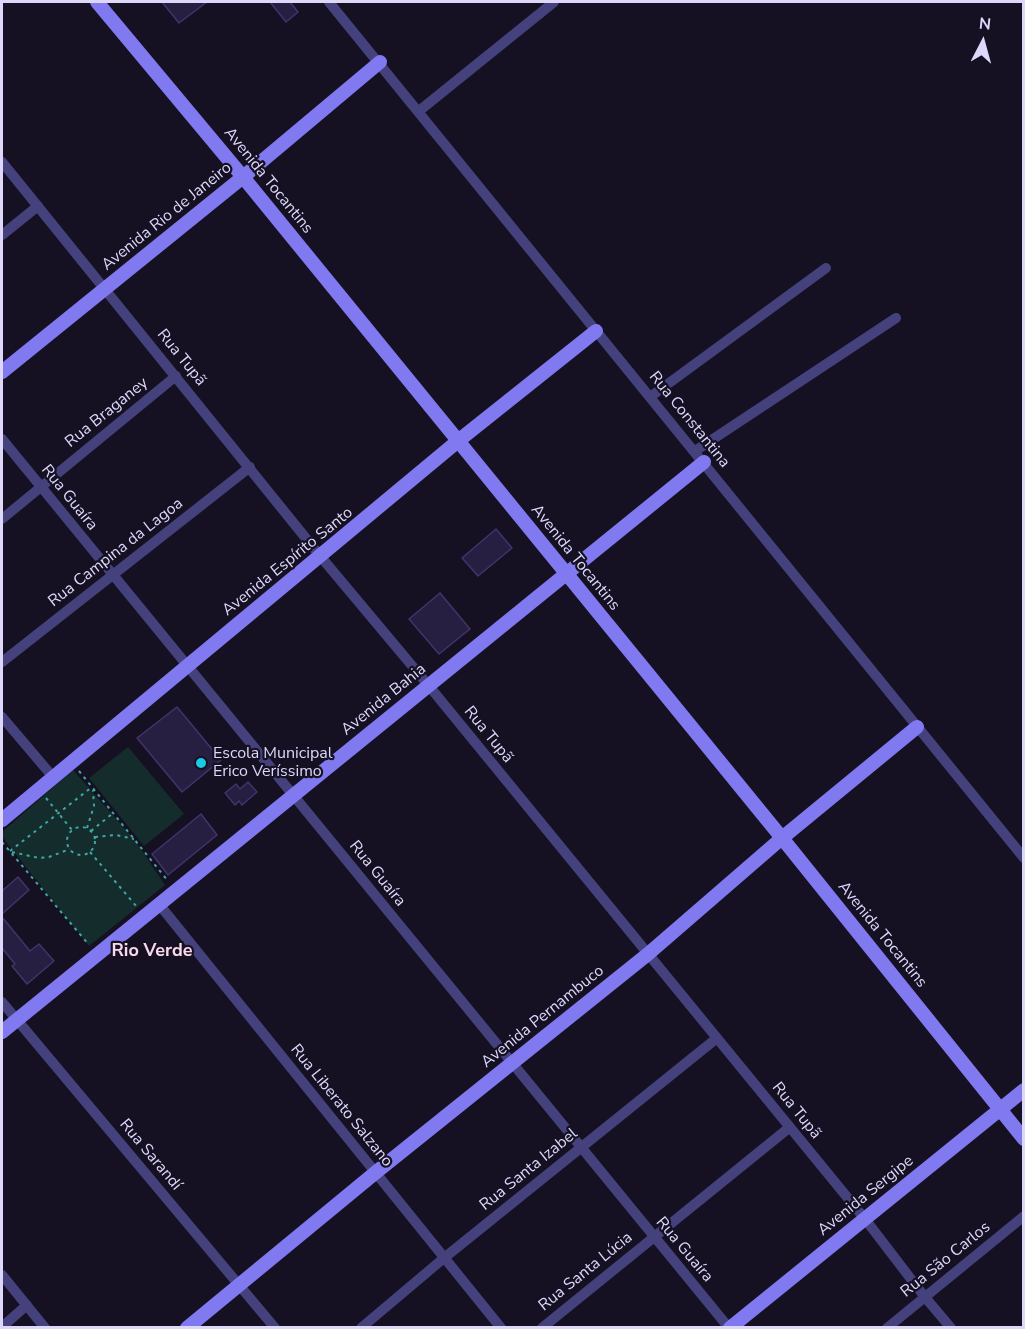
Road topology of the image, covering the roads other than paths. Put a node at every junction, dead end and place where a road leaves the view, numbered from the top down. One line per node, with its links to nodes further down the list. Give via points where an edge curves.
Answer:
1 (97, 2): 7 (street, Avenida Tocantins)
2 (329, 2): 4 (street, Rua Constantina)
3 (554, 2): 5 (street)
4 (380, 62): 5 (street, Rua Constantina); 7 (street, Avenida Rio de Janeiro)
5 (419, 111): 13 (street, Rua Constantina)
6 (2, 162): 8 (street, Rua Tupã)
7 (243, 177): 11 (street, Avenida Rio de Janeiro); 18 (street, Avenida Tocantins)
8 (38, 206): 9 (street); 11 (street, Rua Tupã)
9 (2, 235)
10 (826, 268): 16 (street)
11 (105, 289): 14 (street, Avenida Rio de Janeiro); 15 (street, Rua Tupã)
12 (896, 318): 19 (street)
13 (596, 331): 16 (street, Rua Constantina); 18 (street, Avenida Espírito Santo)
14 (2, 372)
15 (176, 376): 21 (street, Rua Tupã); 22 (street, Rua Braganey)
16 (650, 397): 19 (street, Rua Constantina)
17 (2, 439): 22 (street, Rua Guaíra)
18 (458, 441): 24 (street, Avenida Espírito Santo); 25 (street, Avenida Tocantins)
19 (694, 451): 20 (street, Rua Constantina)
20 (704, 462): 25 (street, Avenida Bahia); 31 (street, Rua Constantina)
21 (249, 467): 24 (street, Rua Tupã); 26 (street, Rua Campina da Lagoa)
22 (40, 487): 23 (street, Rua Braganey); 26 (street, Rua Guaíra)
23 (2, 519)
24 (321, 557): 28 (street, Avenida Espírito Santo); 29 (street, Rua Tupã)
25 (566, 574): 29 (street, Avenida Bahia); 35 (street, Avenida Tocantins)
26 (112, 576): 27 (street, Rua Campina da Lagoa); 28 (street, Rua Guaíra)
27 (2, 662)
28 (187, 666): 32 (street, Avenida Espírito Santo); 33 (street, Rua Guaíra)
29 (429, 686): 33 (street, Avenida Bahia); 38 (street, Rua Tupã)
30 (2, 717): 32 (street)
31 (917, 727): 35 (street, Avenida Pernambuco); 36 (street, Rua Constantina)
32 (53, 777): 34 (street, Avenida Espírito Santo)
33 (292, 795): 37 (street, Avenida Bahia); 43 (street, Rua Guaíra)
34 (2, 820)
35 (782, 838): 38 (street, Avenida Pernambuco); 45 (street, Avenida Tocantins)
36 (1023, 858)
37 (158, 903): 40 (street, Avenida Bahia); 49 (street, Rua Liberato Salzano)
38 (648, 954): 42 (street, Rua Tupã); 43 (street, Avenida Pernambuco)
39 (2, 1002): 40 (street, Rua Sarandí)
40 (16, 1021): 41 (street, Avenida Bahia); 55 (street, Rua Sarandí)
41 (2, 1032)
42 (717, 1038): 46 (street, Rua Tupã); 48 (street, Rua Santa Izabel)
43 (512, 1063): 48 (street, Rua Guaíra); 49 (street, Avenida Pernambuco)
44 (1023, 1090): 45 (street, Avenida Sergipe)
45 (1000, 1109): 47 (street, Avenida Tocantins); 51 (street, Avenida Sergipe)
46 (790, 1127): 51 (street, Rua Tupã); 52 (street, Rua Santa Lúcia)
47 (1023, 1138)
48 (581, 1147): 52 (street, Rua Guaíra); 53 (street, Rua Santa Izabel)
49 (375, 1173): 53 (street, Rua Liberato Salzano); 55 (street, Avenida Pernambuco)
50 (1023, 1216): 56 (street, Rua São Carlos)
51 (865, 1219): 56 (street, Rua Tupã); 65 (street, Avenida Sergipe)
52 (654, 1237): 64 (street, Rua Santa Lúcia); 65 (street, Rua Guaíra)
53 (444, 1258): 62 (street, Rua Santa Izabel); 63 (street, Rua Liberato Salzano)
54 (2, 1275): 57 (street)
55 (240, 1285): 60 (street, Avenida Pernambuco); 61 (street, Rua Sarandí)
56 (924, 1296): 66 (street, Rua São Carlos); 67 (street, Rua Tupã)
57 (27, 1305): 58 (street); 59 (street)
58 (2, 1327)
59 (45, 1328)
60 (187, 1328)
61 (275, 1328)
62 (360, 1328)
63 (501, 1328)
64 (542, 1328)
65 (730, 1328)
66 (888, 1328)
67 (951, 1328)

